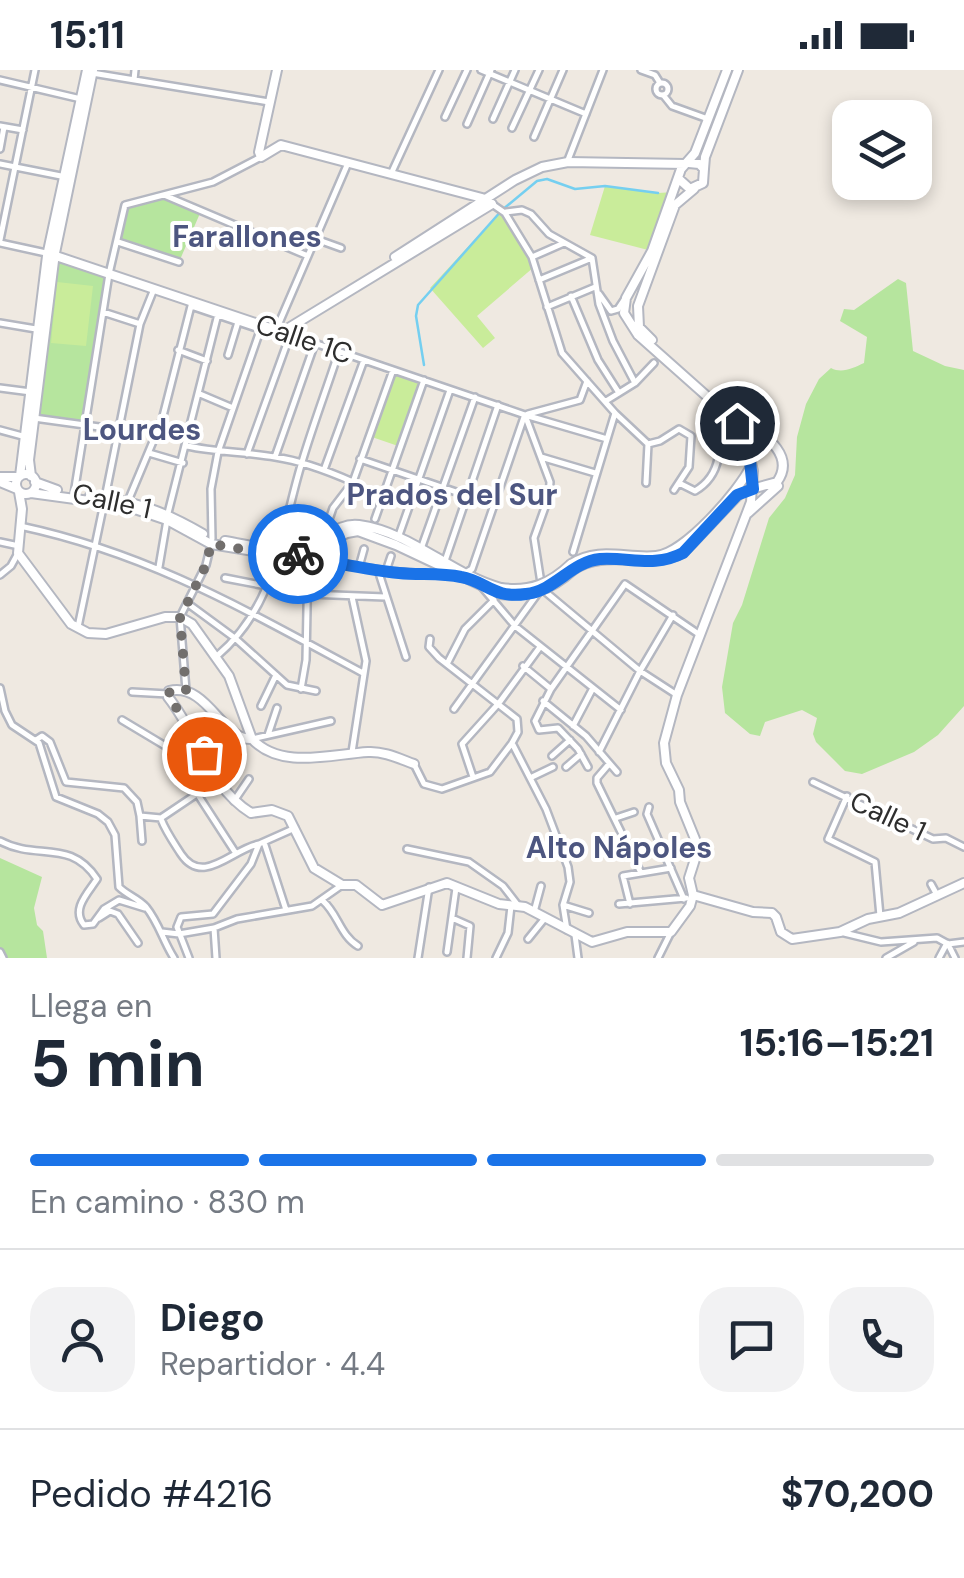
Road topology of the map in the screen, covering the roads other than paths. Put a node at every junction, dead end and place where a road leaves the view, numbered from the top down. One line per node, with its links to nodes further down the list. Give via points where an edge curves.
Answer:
1 (35, 70): 19 (street)
2 (135, 70): 17 (street)
3 (277, 70): 23 (street)
4 (439, 70): 42 (street)
5 (467, 70): 25 (street)
6 (482, 70): 15 (street)
7 (515, 70): 18 (street)
8 (563, 70): 22 (street)
9 (604, 70): 24 (street)
10 (641, 70): 27 (street, via 656,75 656,93 672,106)
11 (727, 70): 27 (street)
12 (738, 70): 41 (street)
13 (91, 71): 17 (street); 21 (street); 43 (street)
14 (537, 71): 20 (street)
15 (491, 72): 18 (street); 28 (street)
16 (0, 80): 19 (street)
17 (134, 80): 23 (street)
18 (510, 83): 20 (street); 26 (street)
19 (32, 87): 21 (street); 31 (street)
20 (529, 92): 22 (street); 30 (street)
21 (81, 98): 43 (street)
22 (550, 100): 24 (street); 32 (street)
23 (270, 102): 34 (street)
24 (586, 114): 35 (street)
25 (446, 117)
26 (493, 119)
27 (708, 119): 38 (street)
28 (467, 124)
29 (2, 126): 31 (street); 33 (street)
30 (512, 128)
31 (23, 130): 40 (street)
32 (534, 137)
33 (0, 149)
34 (261, 157): 36 (street, via 281,145); 46 (street, via 213,182)
35 (568, 162): 39 (street); 48 (street, via 515,180)
36 (348, 163): 42 (street); 49 (street)
37 (0, 164): 40 (street)
38 (687, 164): 39 (street); 41 (street); 44 (street)
39 (665, 166): 44 (street)
40 (15, 167): 43 (street); 47 (street)
41 (704, 169): 45 (street, via 704,184)
42 (391, 174): 48 (street)
43 (66, 177): 54 (street)
44 (679, 178): 45 (street); 64 (street, via 652,252)
45 (694, 189): 103 (street, via 675,205 637,322)
46 (164, 196): 51 (street, via 125,205); 55 (street)
47 (4, 205): 50 (street)
48 (496, 206): 52 (street, via 531,214); 56 (street); 74 (street)
49 (316, 238): 53 (street); 55 (street)
50 (0, 241): 54 (street, Calle 1C)
51 (118, 242): 58 (street); 59 (street)
52 (564, 244): 56 (street); 57 (street)
53 (340, 248)
54 (54, 254): 59 (street, Calle 1C); 73 (street); 98 (street)
55 (308, 256): 74 (street)
56 (532, 258): 60 (street)
57 (592, 258): 60 (street); 61 (street)
58 (179, 262)
59 (109, 274): 62 (street, Calle 1C); 67 (street)
60 (538, 280): 66 (street)
61 (595, 287): 63 (street); 64 (street, via 610,311); 85 (street)
62 (154, 289): 65 (street, Calle 1C); 71 (street)
63 (570, 296): 66 (street); 89 (street)
64 (626, 298): 95 (street, via 630,328)
65 (192, 304): 68 (street); 72 (street, Calle 1C); 76 (street)
66 (547, 306): 84 (street, via 562,353)
67 (103, 312): 71 (street); 99 (street)
68 (218, 314): 69 (street); 79 (street)
69 (238, 322): 72 (street); 78 (street)
70 (0, 323): 73 (street)
71 (140, 324): 101 (street)
72 (261, 327): 74 (street, Calle 1C); 94 (street)
73 (38, 330): 88 (street)
74 (282, 332): 75 (street, Calle 1C); 110 (street)
75 (315, 343): 77 (street, Calle 1C); 111 (street)
76 (178, 350): 79 (street); 109 (street)
77 (340, 352): 80 (street, Calle 1C); 115 (street)
78 (228, 356)
79 (207, 360): 90 (street)
80 (364, 360): 82 (street, Calle 1C); 117 (street)
81 (654, 364): 85 (street)
82 (393, 370): 83 (street, Calle 1C); 113 (street)
83 (424, 380): 87 (street, Calle 1C); 118 (street)
84 (586, 381): 92 (street); 97 (street, via 580,400)
85 (635, 383): 89 (street)
86 (0, 388): 88 (street)
87 (450, 388): 91 (street, Calle 1C); 124 (street)
88 (31, 392): 102 (street)
89 (619, 393): 92 (street)
90 (200, 394): 94 (street); 106 (street)
91 (475, 397): 93 (street, Calle 1C); 128 (street)
92 (606, 400): 96 (street)
93 (498, 405): 97 (street, Calle 1C); 134 (street)
94 (233, 408): 107 (street)
95 (722, 408): 108 (street, via 741,429); 127 (street, via 714,417 720,452 712,475 695,491)
96 (615, 413): 104 (street); 105 (street)
97 (525, 414): 104 (street, Calle 1C); 112 (street); 137 (street)
98 (34, 418): 99 (street); 123 (street)
99 (87, 426): 101 (street); 133 (street)
100 (0, 430): 102 (street)
101 (120, 430): 135 (street)
102 (26, 437): 120 (street)
103 (767, 438): 108 (street); 121 (street, via 782,458)
104 (607, 439): 119 (street)
105 (648, 444): 126 (street); 127 (street, via 679,429 689,433 688,467)
106 (186, 446): 107 (street); 114 (street)
107 (218, 452): 110 (street); 146 (street)
108 (749, 452): 116 (street)
109 (149, 454): 114 (street); 136 (street)
110 (247, 454): 111 (street)
111 (276, 457): 115 (street)
112 (541, 457): 119 (street); 167 (street, via 550,482 534,538)
113 (360, 459): 118 (street); 125 (street)
114 (183, 463): 140 (street)
115 (301, 463): 117 (street); 151 (street)
116 (751, 466): 129 (street); 158 (street, via 671,553 604,553)
117 (324, 470): 125 (street)
118 (393, 472): 124 (street); 141 (street)
119 (596, 473): 152 (street)
120 (19, 477): 122 (street); 123 (street, Calle 1); 130 (street)
121 (781, 478): 129 (street); 139 (street)
122 (0, 479): 130 (street)
123 (33, 479): 132 (street); 133 (street, Calle 1)
124 (418, 481): 128 (street); 144 (street)
125 (352, 482): 143 (street)
126 (646, 483)
127 (678, 483): 131 (street)
128 (442, 489): 134 (street); 150 (street)
129 (753, 489): 139 (street); 158 (street, via 737,495 673,558 603,559)
130 (18, 490): 132 (street, Calle 1); 138 (street)
131 (674, 490)
132 (30, 493): 135 (street, Calle 1); 138 (street)
133 (74, 494): 135 (street, Calle 1)
134 (468, 497): 137 (street); 155 (street)
135 (105, 500): 136 (street, Calle 1); 140 (street, Calle 1); 147 (street)
136 (128, 500): 140 (street, Calle 1)
137 (494, 505): 161 (street)
138 (22, 509): 142 (street)
139 (748, 513): 180 (street)
140 (167, 517): 146 (street, Calle 1); 157 (street)
141 (374, 520)
142 (20, 526): 147 (street); 149 (street)
143 (323, 537): 144 (street, Calle 1, via 352,525); 151 (street, Calle 1)
144 (398, 538): 150 (street, Calle 1)
145 (0, 542): 149 (street)
146 (211, 542): 151 (street, Calle 1); 166 (street)
147 (95, 544): 157 (street); 178 (street)
148 (364, 549): 159 (street)
149 (18, 550): 162 (street); 178 (street)
150 (421, 550): 155 (street, Calle 1)
151 (279, 552): 153 (street, Calle 1); 168 (street)
152 (573, 552)
153 (308, 555): 155 (street, Calle 1, via 358,532); 159 (street, Calle 1); 169 (street)
154 (391, 556): 160 (street)
155 (444, 564): 161 (street, Calle 1); 164 (street)
156 (415, 566): 163 (street)
157 (158, 567): 166 (street)
158 (572, 567): 170 (street, bridge, via 547,589)
159 (359, 568): 160 (street, Calle 1)
160 (382, 571): 163 (street, Calle 1); 172 (street)
161 (468, 573): 164 (street, Calle 1); 167 (street, Calle 1, via 501,584); 170 (street); 170 (street, Calle 1)
162 (0, 574)
163 (413, 574): 164 (street, Calle 1)
164 (436, 576)
165 (225, 578): 168 (street)
166 (196, 584): 173 (street); 174 (street)
167 (542, 586): 177 (street); 179 (street)
168 (268, 588): 169 (street); 174 (street)
169 (308, 594): 171 (street); 183 (street)
170 (498, 594): 177 (street); 187 (street)
171 (352, 597): 172 (street); 191 (street)
172 (386, 597): 186 (street)
173 (187, 603): 176 (street); 181 (street)
174 (251, 613): 181 (street); 183 (street)
175 (673, 616): 179 (street, via 625,584); 180 (street); 190 (street)
176 (180, 618): 178 (street, via 106,634); 185 (street); 198 (street)
177 (515, 626): 184 (street); 193 (street)
178 (78, 628)
179 (590, 629): 189 (street); 190 (street)
180 (700, 635): 202 (street)
181 (236, 639): 185 (street); 192 (street)
182 (430, 640): 187 (street)
183 (306, 642): 191 (street); 196 (street)
184 (540, 647): 188 (street); 189 (street)
185 (216, 656): 213 (street)
186 (406, 657)
187 (446, 664): 193 (street)
188 (523, 666): 197 (street); 204 (street)
189 (567, 666): 195 (street); 197 (street)
190 (640, 671): 202 (street); 208 (street)
191 (363, 673): 219 (street)
192 (276, 675): 196 (street); 205 (street)
193 (474, 683): 204 (street); 207 (street)
194 (0, 688): 214 (street, via 12,725)
195 (592, 688): 208 (street); 211 (street)
196 (301, 689): 199 (street)
197 (551, 689): 203 (street)
198 (186, 690): 201 (street); 213 (street, via 241,738)
199 (316, 691)
200 (132, 692): 201 (street)
201 (168, 694): 230 (street)
202 (676, 696): 256 (street, via 663,752 695,839)
203 (544, 700): 211 (street); 215 (street, via 537,728 558,728)
204 (499, 703): 216 (street, via 517,719); 227 (street, via 462,744)
205 (261, 706)
206 (276, 708): 212 (street)
207 (454, 709)
208 (621, 710): 217 (street)
209 (122, 720): 232 (street, via 167,747)
210 (330, 721): 212 (street)
211 (573, 726): 217 (street)
212 (268, 735): 213 (street)
213 (252, 739): 219 (street, via 286,755)
214 (36, 740): 237 (street, via 50,742 66,782 124,788); 262 (street, via 56,798 98,814 112,828 120,887)
215 (570, 740): 218 (street); 220 (street)
216 (512, 743): 227 (street, via 494,769); 228 (street)
217 (599, 752): 222 (street)
218 (581, 754): 224 (street); 225 (street)
219 (352, 755): 221 (street, via 380,753)
220 (552, 756)
221 (414, 764): 227 (street, via 433,789)
222 (609, 764): 226 (street); 239 (street, via 597,780)
223 (554, 767): 228 (street)
224 (566, 767)
225 (588, 767)
226 (617, 772)
227 (473, 777)
228 (530, 778): 261 (street, via 568,867)
229 (249, 779): 234 (street)
230 (216, 782): 232 (street); 234 (street)
231 (813, 782): 233 (street, Calle 1)
232 (200, 794): 238 (street); 246 (street)
233 (847, 796): 244 (street, Calle 1, via 933,839); 266 (street, via 828,839 875,862)
234 (234, 801): 240 (street, via 251,813 282,812)
235 (649, 807): 247 (street)
236 (634, 812): 239 (street)
237 (140, 816): 238 (street); 242 (street)
238 (161, 818): 246 (street, via 192,868 210,868)
239 (616, 818): 248 (street)
240 (295, 828): 243 (street); 251 (street, via 308,861)
241 (0, 841): 269 (street, via 80,858 96,879 79,918 88,926)
242 (142, 841)
243 (262, 843): 246 (street); 263 (street); 275 (street, via 220,908 185,914)
244 (964, 846)
245 (407, 849): 260 (street, via 469,862 503,886)
246 (236, 852)
247 (671, 868): 248 (street); 256 (street)
248 (641, 872): 259 (street, via 623,876)
249 (964, 883): 255 (street)
250 (931, 884): 255 (street)
251 (342, 885): 254 (street, via 356,885 382,905); 257 (street)
252 (457, 885): 254 (street); 260 (street); 267 (street)
253 (541, 886): 264 (street)
254 (429, 887): 287 (street)
255 (936, 896): 266 (street)
256 (689, 897): 259 (street); 273 (street, via 690,906); 274 (street, via 772,913 788,938)
257 (323, 900): 263 (street); 281 (street)
258 (619, 904): 259 (street)
259 (630, 904)
260 (514, 905): 264 (street); 289 (street)
261 (563, 905): 265 (street); 272 (street)
262 (146, 908): 269 (street, via 120,900); 271 (street)
263 (286, 910): 270 (street)
264 (534, 912): 268 (street)
265 (590, 913)
266 (880, 916): 274 (street)
267 (452, 918): 283 (street); 288 (street, via 470,926)
268 (545, 918): 272 (street); 276 (street)
269 (98, 919): 279 (street, via 118,914)
270 (214, 928): 275 (street); 286 (street)
271 (162, 932): 275 (street); 284 (street)
272 (571, 932): 273 (street, via 592,942 627,932); 290 (street)
273 (671, 932): 291 (street)
274 (840, 932): 277 (street, via 881,942)
275 (179, 934): 285 (street)
276 (528, 939)
277 (916, 940): 280 (street); 292 (street)
278 (962, 942): 280 (street); 282 (street)
279 (138, 943)
280 (947, 943): 293 (street); 294 (street)
281 (358, 946)
282 (964, 950)
283 (447, 952)
284 (174, 958)
285 (189, 958)
286 (216, 958)
287 (418, 958)
288 (467, 958)
289 (496, 958)
290 (578, 958)
291 (658, 958)
292 (886, 958)
293 (938, 958)
294 (955, 958)

